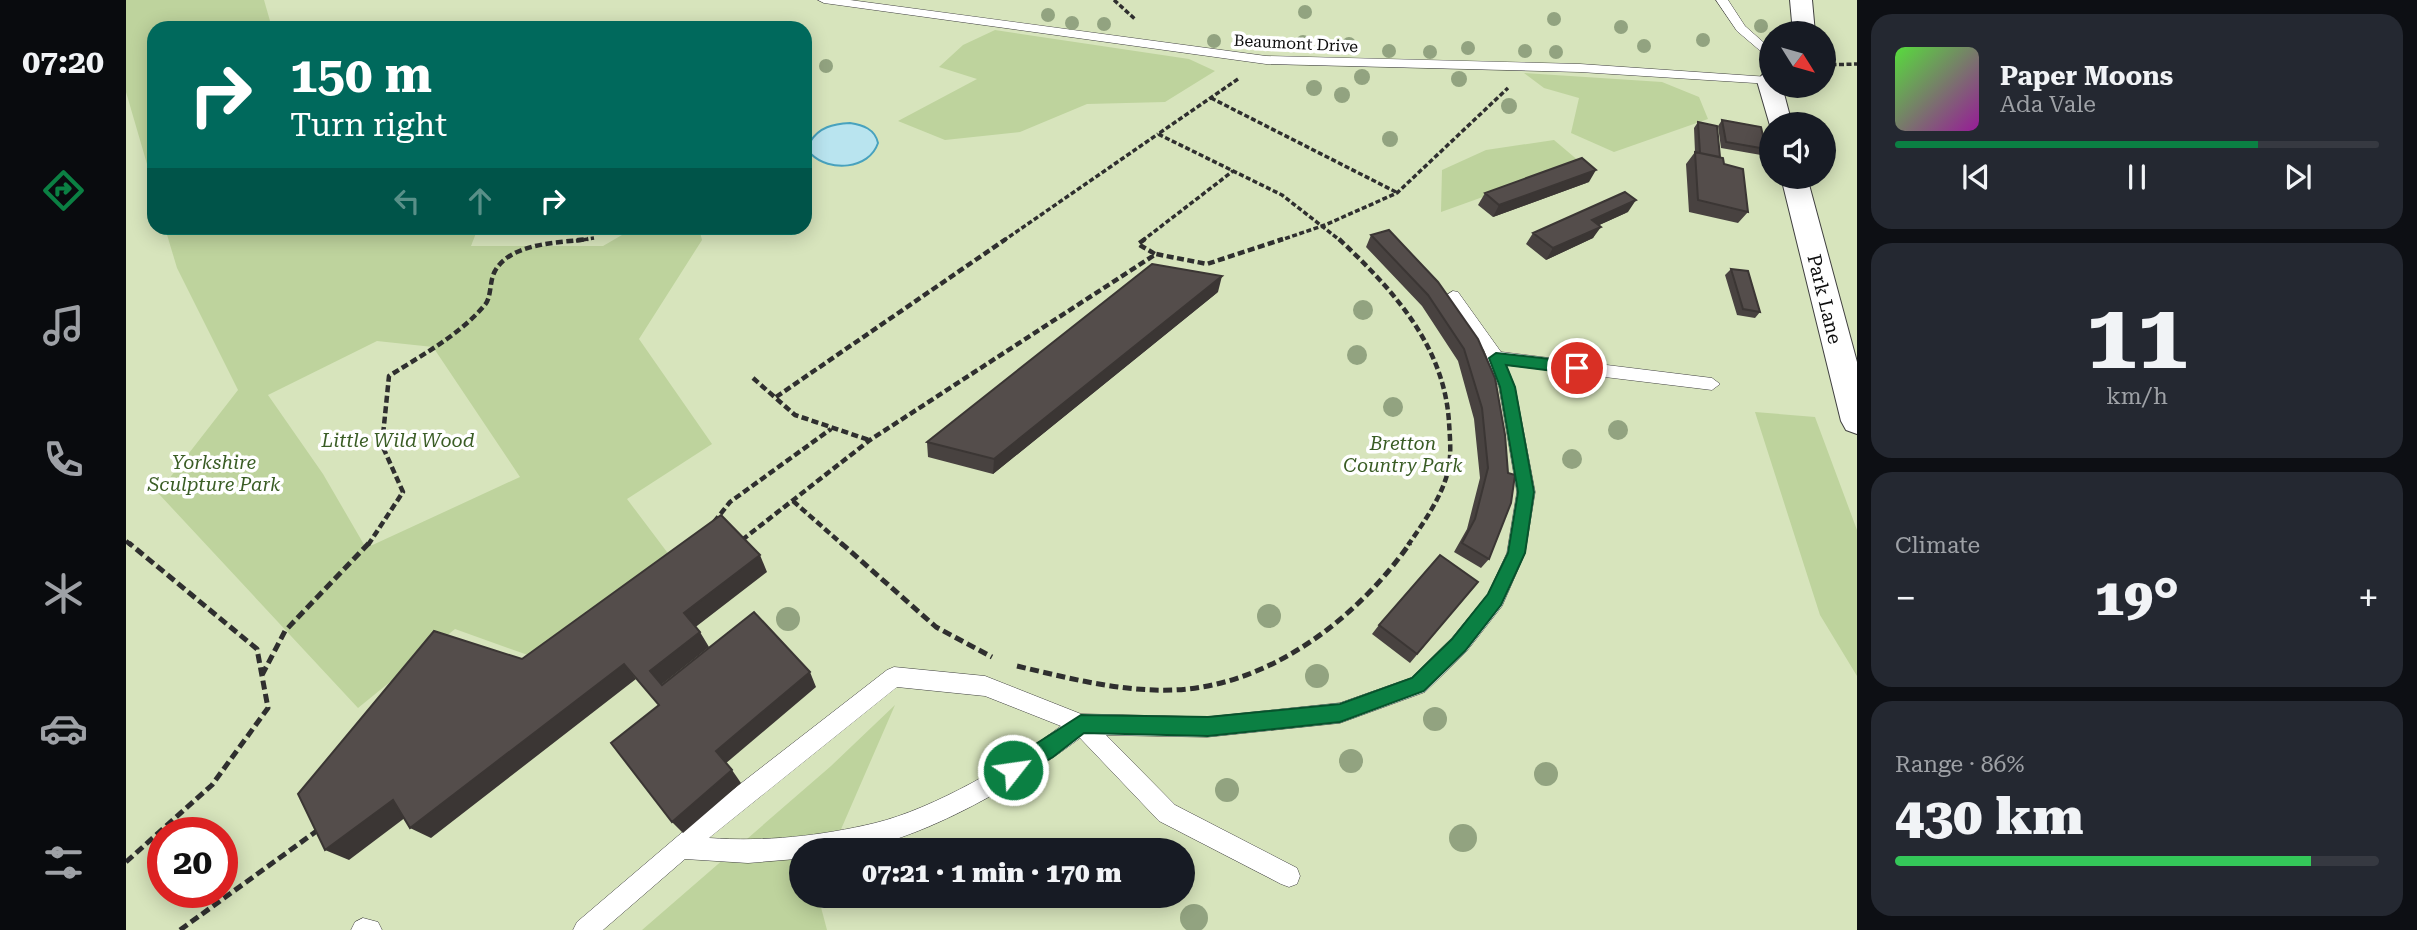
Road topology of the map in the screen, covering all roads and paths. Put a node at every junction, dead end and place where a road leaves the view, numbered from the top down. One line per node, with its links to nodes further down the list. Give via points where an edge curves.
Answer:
1 (824, 0): 6 (lane, Beaumont Drive)
2 (1722, 0): 5 (lane)
3 (1801, 0): 4 (street)
4 (1803, 21)
5 (1759, 45)
6 (1266, 61): 9 (lane, Beaumont Drive); 11 (path)
7 (1857, 64): 8 (path)
8 (1836, 65)
9 (1512, 66): 10 (lane, Beaumont Drive); 15 (path, via 1516,81)
10 (1759, 79)
11 (1211, 98): 12 (path); 15 (path)
12 (1158, 134): 13 (path); 23 (path)
13 (1233, 171): 16 (path, via 1282,195); 18 (path, via 1138,244)
14 (1797, 189): 24 (street, Park Lane)
15 (1397, 193): 16 (path)
16 (1325, 225): 18 (path, via 1206,264); 32 (path, via 1419,328 1442,378 1451,421 1448,472 1424,524 1382,581 1329,626 1279,659 1227,681 1180,691 1121,687)
17 (594, 238): 33 (path, via 527,247 497,265 487,304 452,336 389,376 382,445 403,492 366,548 285,631)
18 (1156, 254): 26 (path)
19 (1453, 296): 20 (lane)
20 (1496, 358): 22 (lane); 34 (lane, via 1510,399 1526,492 1516,553 1494,600 1459,645 1418,685 1340,713 1208,727)
21 (753, 378): 23 (path)
22 (1712, 384)
23 (776, 397): 25 (path, via 795,415)
24 (1857, 421)
25 (831, 429): 26 (path); 28 (path, via 730,502)
26 (870, 440): 27 (path)
27 (793, 501): 30 (path); 31 (path, via 936,627)
28 (712, 526)
29 (126, 541): 33 (path, via 257,649)
30 (738, 543)
31 (1003, 663)
32 (1014, 665)
33 (262, 675): 37 (path, via 268,708 212,785)
34 (1081, 724): 36 (lane, via 996,780 931,814 877,834 748,852); 36 (lane, via 985,687 894,677); 38 (lane, via 1167,813)
35 (330, 821): 39 (path)
36 (681, 848): 42 (lane)
37 (126, 862)
38 (1289, 877)
39 (180, 930)
40 (363, 930): 41 (lane)
41 (370, 930)
42 (585, 930)

